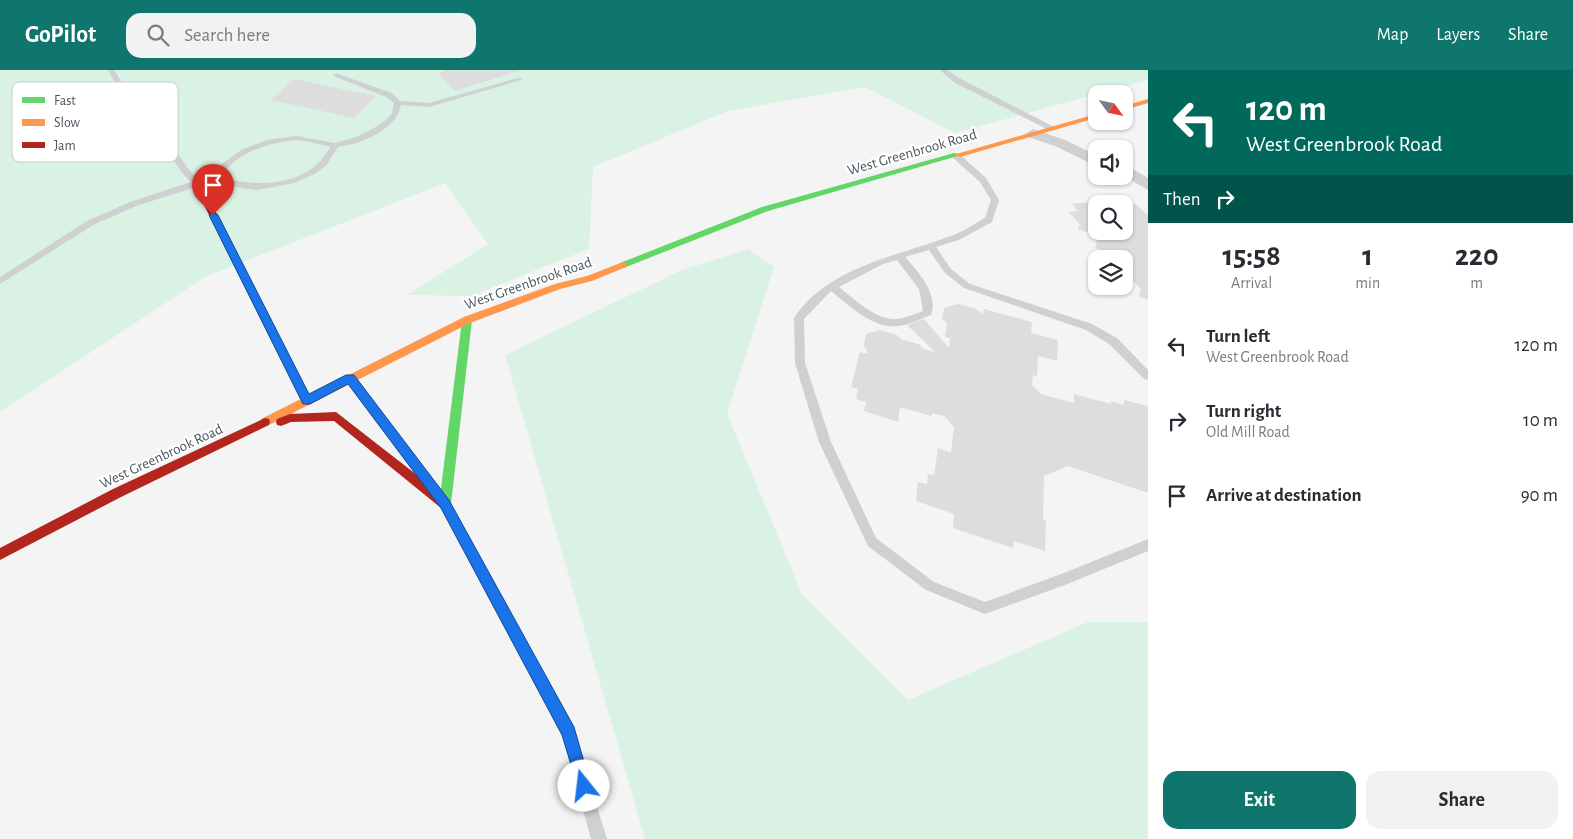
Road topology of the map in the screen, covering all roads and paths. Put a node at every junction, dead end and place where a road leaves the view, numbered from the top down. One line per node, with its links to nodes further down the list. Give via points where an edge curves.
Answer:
1 (111, 70): 5 (lane)
2 (943, 70): 10 (lane, via 958,81)
3 (336, 74): 7 (lane, via 388,95)
4 (520, 79): 7 (lane, via 429,105)
5 (119, 82)
6 (1148, 101): 8 (street)
7 (398, 103): 12 (lane, via 396,114 383,126 364,137)
8 (1133, 105)
9 (1088, 118): 10 (street, West Greenbrook Road)
10 (1054, 128): 11 (street, West Greenbrook Road); 13 (street)
11 (1032, 134): 14 (street, West Greenbrook Road); 15 (street)
12 (335, 146): 18 (lane, via 284,139 256,146 220,168); 18 (lane, via 332,154 319,166 284,184 256,187)
13 (1088, 147)
14 (955, 155): 22 (lane, via 983,180 995,200 990,220 956,238); 26 (street, West Greenbrook Road, via 765,209 589,279 558,286)
15 (1088, 157)
16 (178, 160): 20 (lane)
17 (1133, 176): 21 (street)
18 (214, 178): 20 (lane)
19 (1133, 179): 21 (street)
20 (197, 183): 24 (lane, via 133,204 90,223); 29 (street)
21 (1148, 186)
22 (931, 246): 23 (lane); 27 (lane, via 948,271 967,286 1089,327 1113,341)
23 (899, 256): 25 (lane, via 880,262); 25 (lane, via 917,276 929,304 928,313 888,323)
24 (0, 281)
25 (832, 288): 32 (lane, via 799,318 800,363 825,442 872,542 930,586 985,608)
26 (467, 320): 28 (street, West Greenbrook Road); 31 (street)
27 (1148, 376)
28 (350, 378): 29 (street, West Greenbrook Road); 31 (lane)
29 (307, 400): 30 (street, West Greenbrook Road)
30 (198, 456): 31 (street, via 290,418 336,416); 33 (street, West Greenbrook Road, via 116,493)
31 (445, 504): 34 (lane, via 568,732)
32 (1148, 545)
33 (0, 554)
34 (599, 839)

